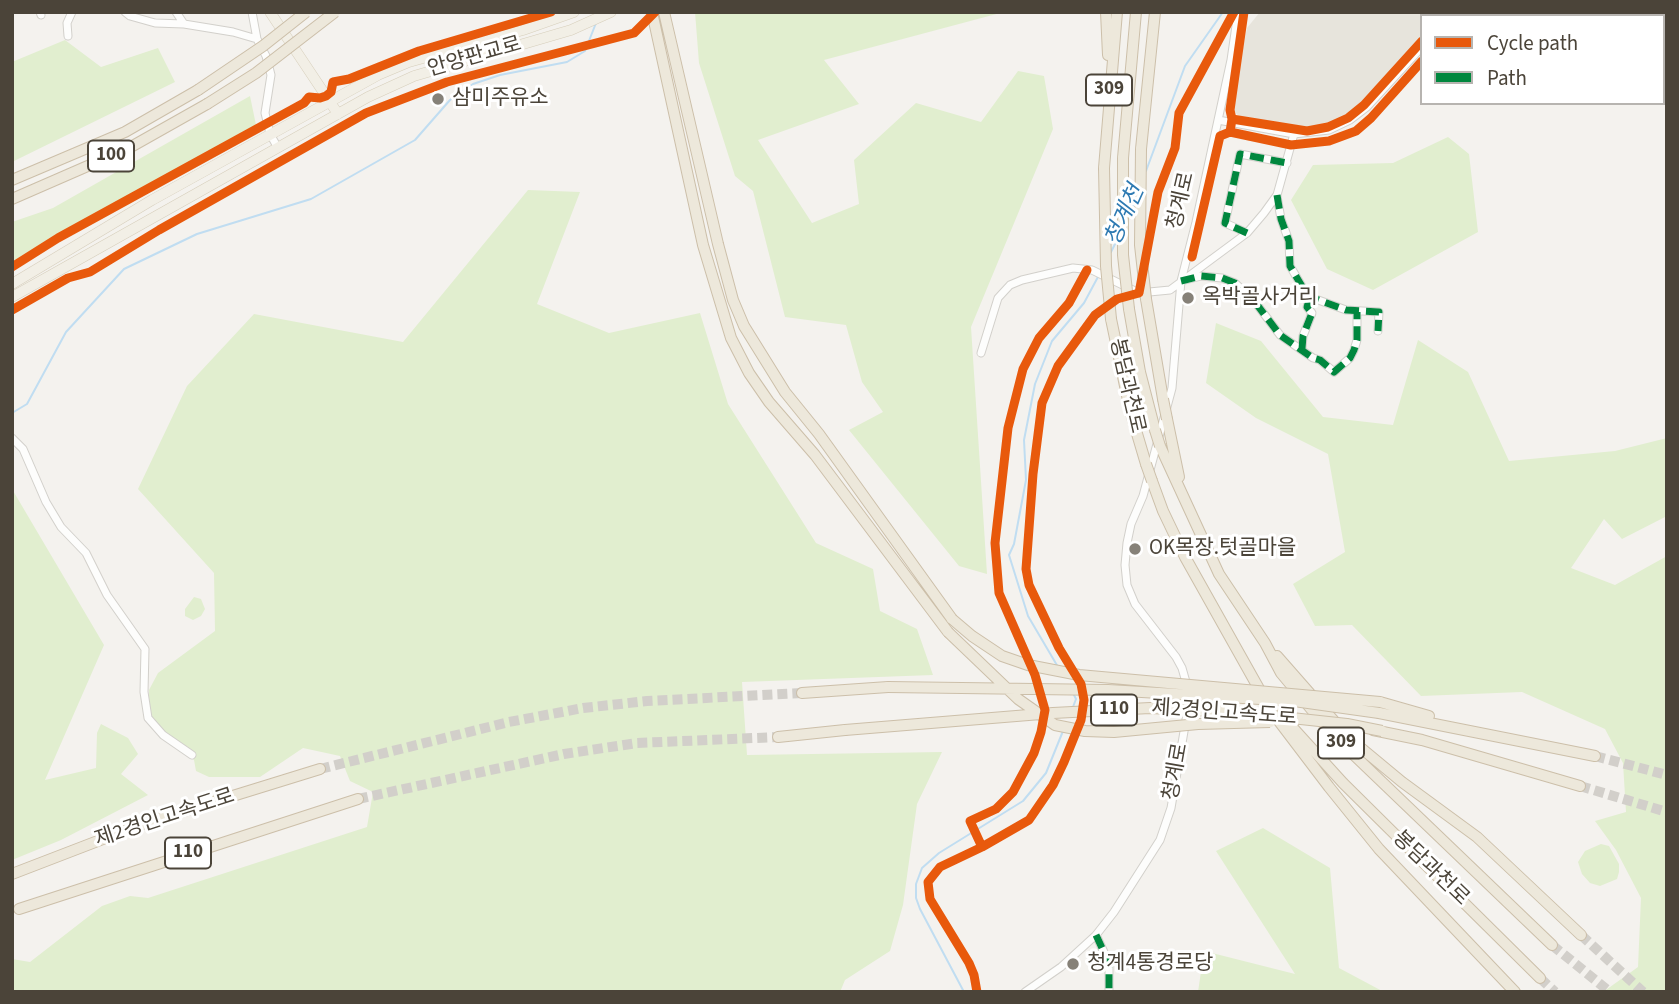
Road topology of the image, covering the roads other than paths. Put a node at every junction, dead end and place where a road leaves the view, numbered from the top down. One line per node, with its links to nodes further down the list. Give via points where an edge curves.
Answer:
1 (72, 12): 19 (street)
2 (125, 12): 18 (street, via 155,23)
3 (176, 12): 18 (street)
4 (252, 12): 20 (street)
5 (270, 12): 23 (main road)
6 (306, 12): 30 (highway, 100, bridge, via 198,90 125,132)
7 (335, 12): 32 (highway, 100, bridge, via 257,73 207,104 129,148)
8 (574, 12): 23 (main road, 안양판교로, via 409,62)
9 (642, 12): 17 (highway)
10 (1106, 12): 22 (highway, 봉담과천로)
11 (1117, 12): 22 (highway, 봉담과천로 / 309)
12 (1136, 12): 44 (highway, 봉담과천로 / 309, bridge, via 1123,158 1123,255 1140,372 1160,446)
13 (1154, 12): 36 (highway, 봉담과천로, bridge, via 1141,149)
14 (1238, 12): 25 (street, 청계로)
15 (608, 13): 24 (main road, 안양판교로, via 570,30 414,76)
16 (666, 14): 48 (highway, bridge, via 718,244 744,326 785,392 952,619 996,652 1028,665 1079,675)
17 (653, 17): 49 (highway, bridge, via 703,245 732,338 769,402 815,455 948,632 1018,699 1055,725 1114,732 1198,723 1267,722)
18 (184, 23): 20 (street)
19 (68, 36)
20 (257, 39): 26 (street, via 271,75 265,113)
21 (1420, 49): 27 (street, via 1350,120 1329,130)
22 (1110, 87): 46 (highway, 봉담과천로 / 309, bridge, via 1104,168 1107,267 1111,319 1130,410 1163,511)
23 (330, 102): 24 (main road); 26 (main road, 안양판교로)
24 (338, 114): 28 (main road, 안양판교로)
25 (1218, 120): 27 (street); 34 (street, 청계로)
26 (270, 134): 28 (street); 35 (main road, 안양판교로)
27 (1294, 134): 29 (street)
28 (278, 148): 37 (main road, 안양판교로)
29 (1287, 163): 31 (street); 33 (street, via 1240,155 1225,223)
30 (12, 180)
31 (1277, 195): 33 (street); 38 (street, via 1290,265)
32 (12, 199)
33 (1247, 233): 34 (street)
34 (1181, 281): 36 (street, via 1170,290); 41 (street, via 1201,276 1235,283 1280,335); 58 (street, 청계로, via 1171,388 1143,496 1131,524 1125,565 1135,604 1182,668 1190,696 1171,808 1160,840)
35 (12, 284)
36 (1143, 296): 42 (street, bridge, via 1092,270 1073,268 1022,280 998,298); 44 (highway, 봉담과천로, bridge)
37 (12, 297)
38 (1310, 297): 39 (street); 41 (street, via 1307,307 1312,313)
39 (1357, 312): 40 (street, via 1379,312); 41 (street, via 1357,340 1342,367 1334,372)
40 (1378, 331)
41 (1302, 349)
42 (981, 353)
43 (12, 438): 51 (street, via 23,449 61,527 86,553 107,595 145,649 148,718)
44 (1184, 500): 45 (highway, 봉담과천로 / 309, via 1219,574)
45 (1265, 643): 59 (highway, 봉담과천로, via 1349,738 1477,837); 60 (highway, 봉담과천로 / 309, via 1281,673 1332,734)
46 (1244, 661): 61 (highway, 봉담과천로 / 309, via 1294,729 1343,783); 64 (highway, 봉담과천로, via 1272,712 1379,849)
47 (802, 693): 48 (highway, 제2경인고속도로 / 110, bridge, via 888,687 1108,690)
48 (1380, 708): 52 (highway, 제2경인고속도로 / 110)
49 (1382, 731): 50 (highway, 제2경인고속도로 / 110, bridge, via 1236,712 1150,708); 54 (highway, 제2경인고속도로 / 110)
50 (778, 737)
51 (192, 755)
52 (1594, 756)
53 (320, 769): 56 (highway, 제2경인고속도로 / 110, via 142,824)
54 (1580, 786)
55 (358, 799): 57 (highway, 제2경인고속도로 / 110)
56 (12, 874)
57 (19, 909)
58 (1096, 935): 62 (street, 청계로); 63 (street, via 1109,963)
59 (1581, 935)
60 (1552, 945)
61 (1540, 978)
62 (1025, 992)
63 (1109, 992)
64 (1515, 992)

